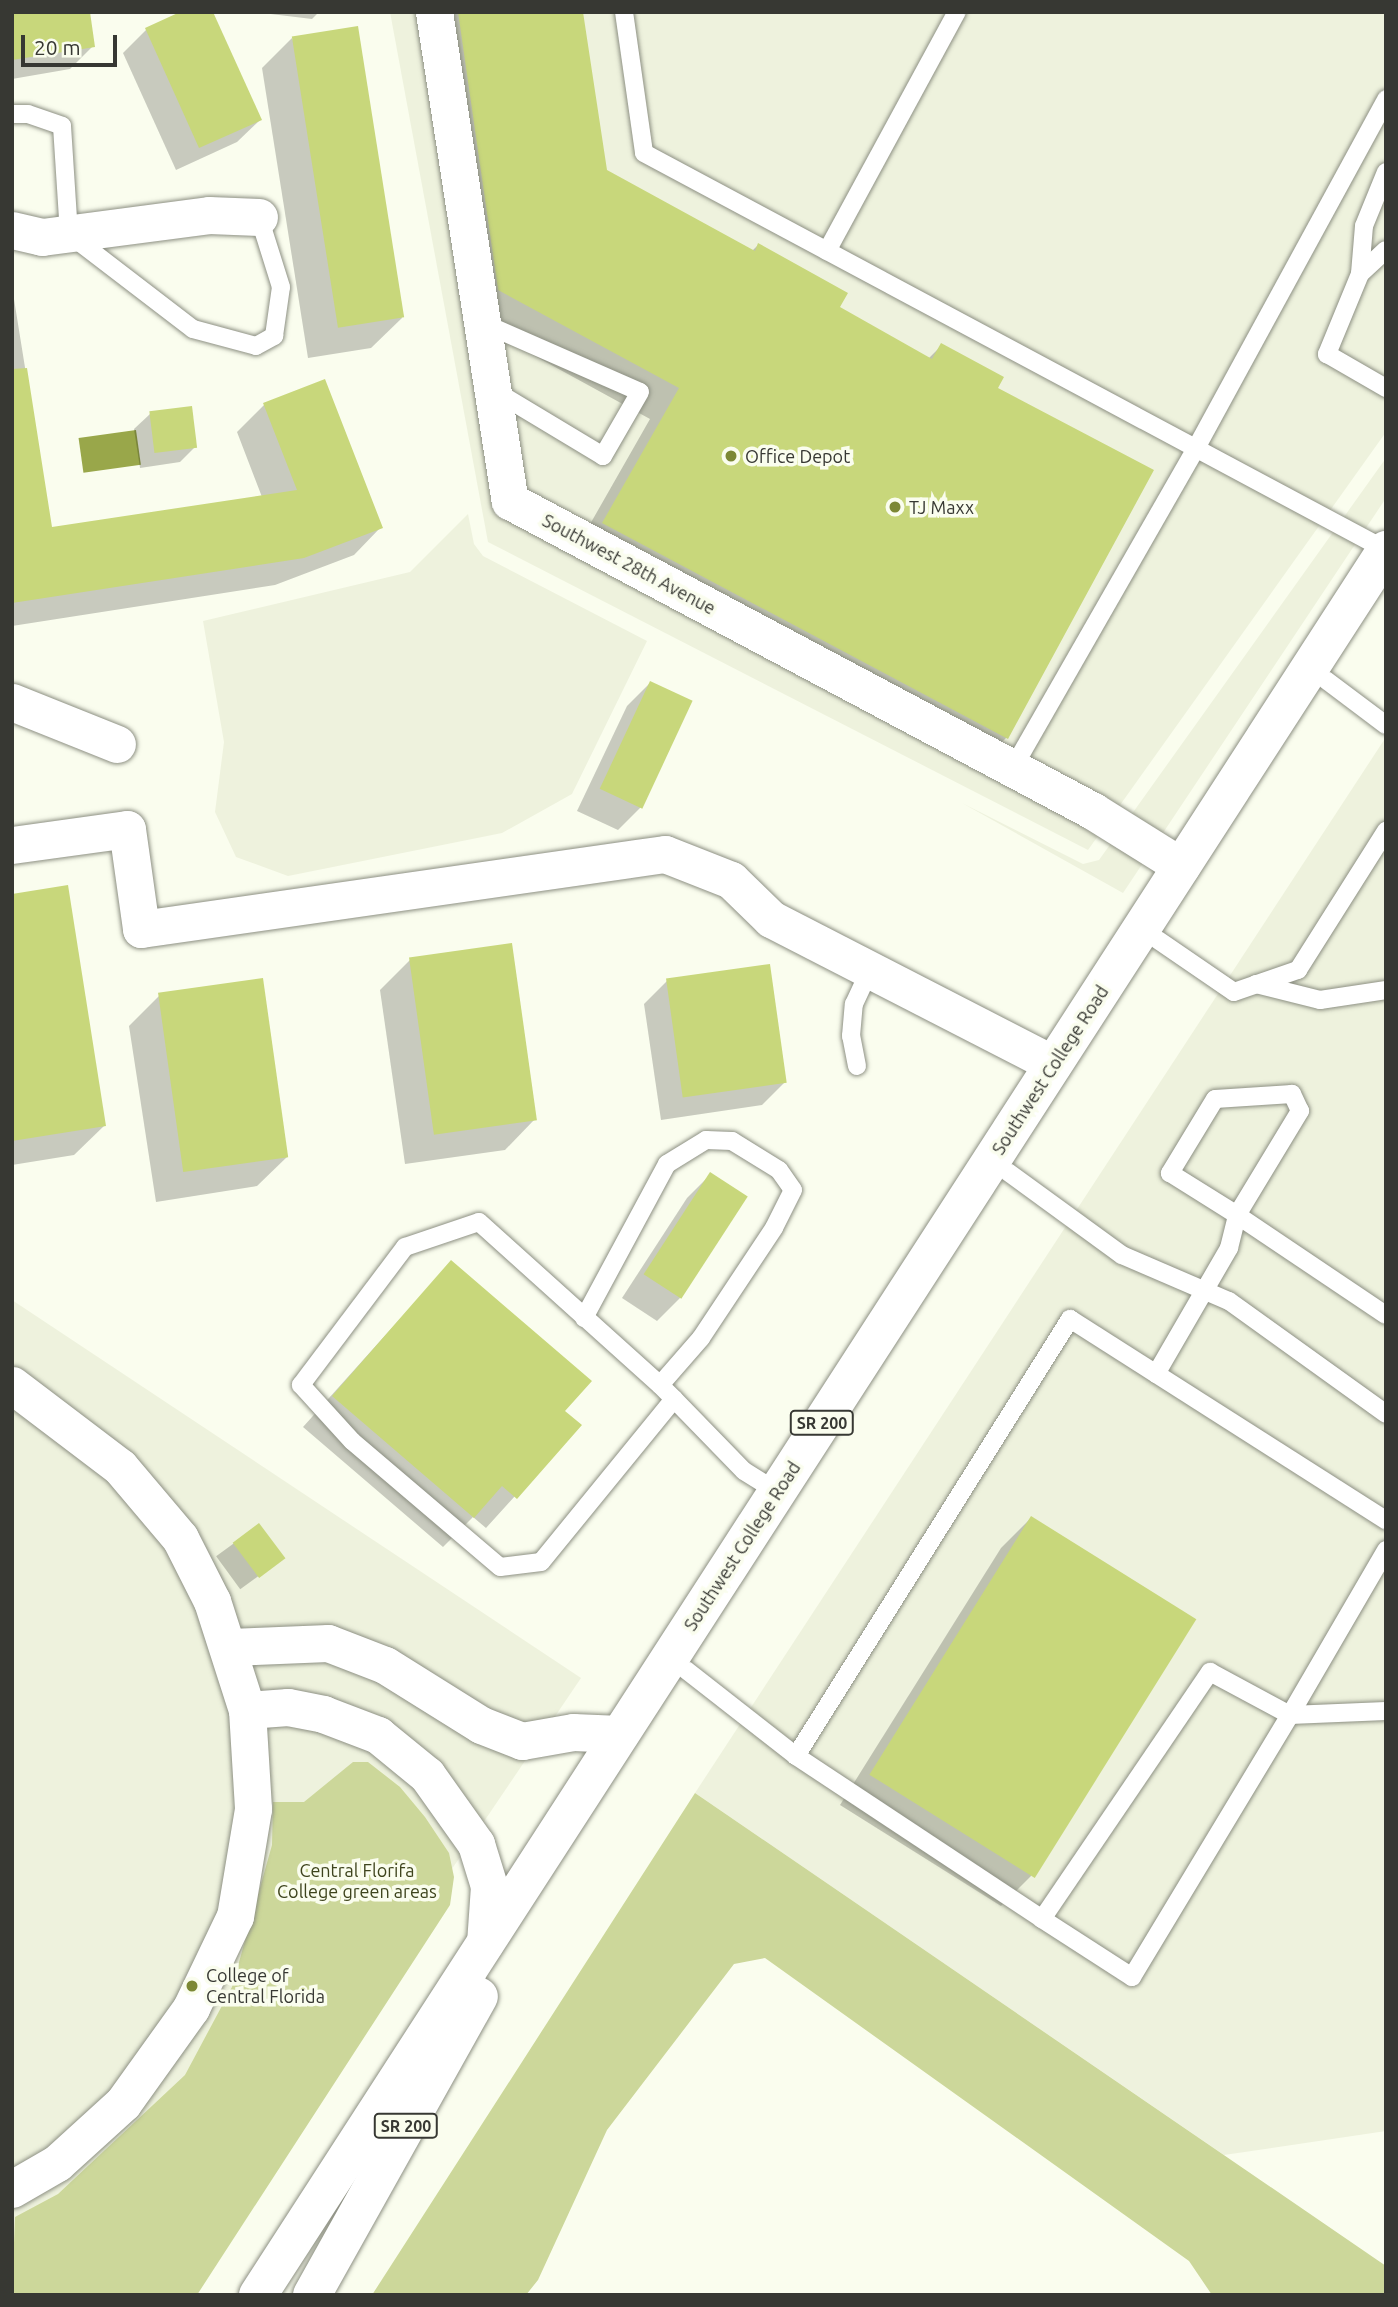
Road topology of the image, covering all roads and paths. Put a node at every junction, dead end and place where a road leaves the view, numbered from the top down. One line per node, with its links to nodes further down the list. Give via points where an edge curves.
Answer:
1 (434, 12): 13 (street, Southwest 28th Avenue)
2 (624, 12): 11 (lane, via 645,153)
3 (957, 12): 11 (lane)
4 (1386, 99): 16 (lane)
5 (12, 114): 9 (lane, via 28,114 61,126)
6 (1386, 172): 12 (lane, via 1364,226)
7 (259, 217): 9 (street, via 209,215); 9 (lane, via 281,287 274,336 256,346 193,328)
8 (12, 230): 9 (street, via 42,237)
9 (69, 233)
10 (1386, 250): 12 (lane)
11 (827, 251): 16 (lane)
12 (1360, 274): 14 (lane, via 1327,354)
13 (481, 322): 15 (street, Southwest 28th Avenue); 15 (lane, via 640,392 603,456)
14 (1386, 388)
15 (494, 390): 23 (street, Southwest 28th Avenue, via 510,501)
16 (1195, 450): 17 (lane); 23 (lane)
17 (1386, 550): 26 (main road, Southwest College Road / SR 200)
18 (1386, 588): 19 (main road, Southwest College Road / SR 200)
19 (1326, 680): 21 (lane); 27 (main road, Southwest College Road / SR 200)
20 (12, 702): 22 (street)
21 (1386, 725)
22 (117, 744)
23 (1013, 768): 26 (street, Southwest 28th Avenue)
24 (1386, 831): 29 (lane, via 1298,970)
25 (12, 845): 28 (street, via 127,830 141,929 665,854 731,880 771,919)
26 (1181, 866): 31 (main road, Southwest College Road / SR 200)
27 (1158, 940): 29 (lane, via 1234,992); 33 (main road, Southwest College Road / SR 200)
28 (870, 969): 31 (street); 32 (lane, via 855,1004 851,1036)
29 (1256, 984): 30 (lane, via 1320,1000)
30 (1386, 990)
31 (1053, 1064): 43 (main road, Southwest College Road / SR 200)
32 (857, 1066)
33 (1008, 1172): 35 (lane, via 1122,1255); 47 (main road, Southwest College Road / SR 200)
34 (1237, 1215): 34 (lane, via 1300,1111 1292,1094 1215,1099 1171,1173); 35 (lane, via 1229,1248); 36 (lane)
35 (1203, 1292): 38 (lane); 42 (lane, via 1229,1301)
36 (1386, 1315)
37 (584, 1318): 40 (lane); 40 (lane, via 667,1164 706,1140 732,1141 779,1170 793,1190 774,1228 701,1338); 41 (lane, via 480,1222 405,1247 301,1385 352,1441 500,1567 541,1562)
38 (1156, 1374): 44 (lane); 52 (lane, via 1070,1319)
39 (12, 1385): 46 (street, via 120,1467 180,1538)
40 (660, 1385): 41 (lane)
41 (674, 1399): 43 (lane, via 744,1471)
42 (1386, 1414)
43 (777, 1492): 51 (main road, Southwest College Road / SR 200)
44 (1386, 1520)
45 (1386, 1550): 50 (lane)
46 (230, 1647): 48 (street); 51 (street, via 327,1643 385,1665 481,1725 522,1741 573,1732)
47 (686, 1670): 52 (lane); 57 (main road, Southwest College Road / SR 200, via 500,1958)
48 (247, 1710): 54 (street, via 288,1707 323,1714 378,1735 428,1775 476,1844 489,1886); 55 (street, via 253,1809 234,1916 214,1962 165,2048 123,2103 57,2163)
49 (1386, 1711): 50 (lane)
50 (1290, 1716): 53 (lane, via 1210,1672); 53 (lane, via 1132,1977)
51 (621, 1734): 54 (main road, Southwest College Road / SR 200)
52 (796, 1756): 53 (lane)
53 (1042, 1919)
54 (485, 1943): 56 (main road, Southwest College Road / SR 200)
55 (12, 2189)
56 (258, 2295)
57 (312, 2295)

